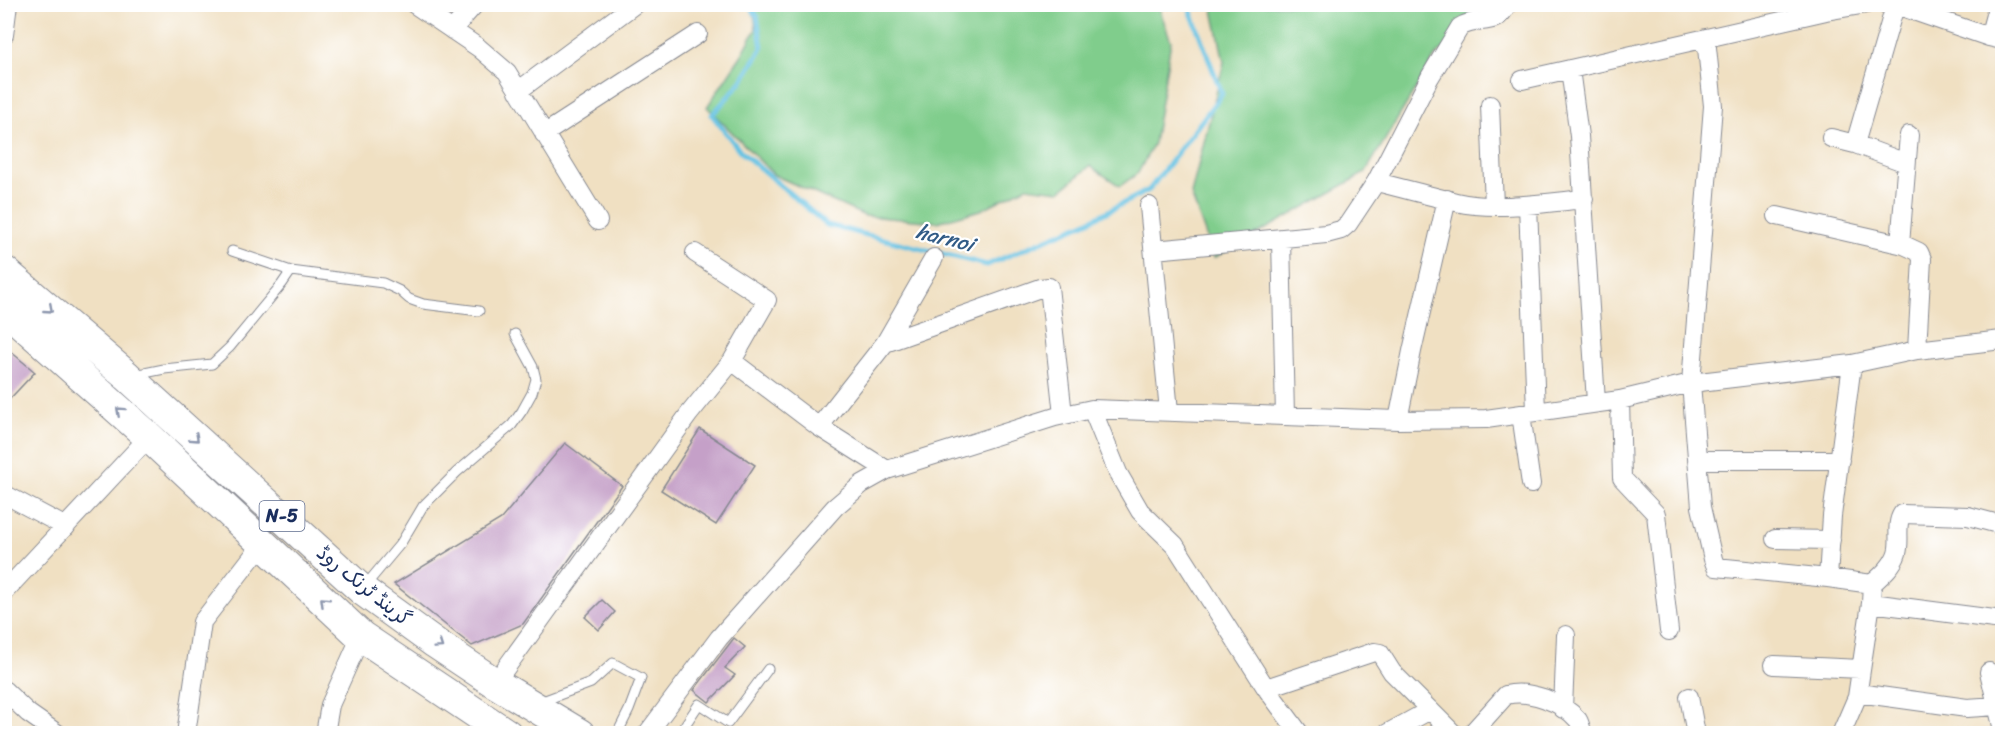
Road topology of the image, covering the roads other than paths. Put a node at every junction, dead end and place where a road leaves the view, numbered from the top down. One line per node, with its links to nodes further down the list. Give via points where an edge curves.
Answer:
1 (8, 4): 12 (street)
2 (414, 4): 10 (street)
3 (475, 4): 10 (street)
4 (635, 4): 17 (street)
5 (1507, 4): 24 (street, via 1503,14 1494,19 1460,27)
6 (1867, 4): 9 (street)
7 (1998, 4): 14 (street)
8 (1890, 5): 14 (street); 22 (street)
9 (1827, 8): 13 (street)
10 (452, 30): 17 (street, via 507,72)
11 (698, 34): 19 (street)
12 (4, 35)
13 (1706, 38): 15 (street); 49 (street, via 1713,106)
14 (1996, 39)
15 (1570, 69): 16 (street); 25 (street)
16 (1522, 80)
17 (518, 91): 19 (street)
18 (1490, 105): 29 (street)
19 (544, 134): 31 (street)
20 (1909, 135): 23 (street)
21 (1831, 138): 22 (street)
22 (1855, 144): 23 (street)
23 (1906, 163): 33 (street)
24 (1376, 182): 26 (street); 32 (street, via 1341,230)
25 (1584, 198): 27 (street); 51 (street)
26 (1447, 199): 29 (street); 57 (street)
27 (1528, 205): 29 (street); 54 (street)
28 (1149, 206): 34 (street)
29 (1494, 206)
30 (1777, 216): 33 (street)
31 (598, 221)
32 (1281, 239): 34 (street); 56 (street)
33 (1900, 244): 45 (street, via 1919,252 1922,259)
34 (1154, 250): 53 (street)
35 (232, 251): 39 (lane)
36 (694, 253): 46 (street, via 767,300)
37 (934, 258): 44 (street)
38 (4, 271): 48 (highway, گرینڈ ٹرنک روڈ / N-5, one-way to 48)
39 (291, 271): 41 (lane, via 382,283 423,304); 48 (lane, via 212,364)
40 (4, 308): 59 (highway, گرینڈ ٹرنک روڈ / N-5, one-way to 40)
41 (479, 311)
42 (514, 334): 72 (lane, via 536,379 522,411 512,425 423,506 401,543)
43 (2002, 340): 45 (street)
44 (885, 343): 55 (street, via 1049,287); 58 (street)
45 (1917, 350): 47 (street)
46 (732, 361): 58 (street); 83 (street, via 689,414)
47 (1852, 364): 49 (street); 61 (street)
48 (127, 376): 72 (highway, گرینڈ ٹرنک روڈ / N-5, one-way to 72)
49 (1691, 383): 50 (street); 60 (street)
50 (1620, 400): 51 (street); 76 (street, via 1622,478 1656,514)
51 (1596, 402): 54 (street)
52 (1092, 409): 53 (street); 55 (street); 84 (street, via 1118,473 1140,511 1176,545)
53 (1168, 411): 56 (street)
54 (1529, 412): 57 (street, via 1486,419); 63 (street)
55 (1063, 415): 62 (street)
56 (1285, 416): 57 (street)
57 (1398, 420)
58 (819, 428): 62 (street)
59 (149, 438): 66 (street); 69 (highway, گرینڈ ٹرنک روڈ / N-5)
60 (1697, 459): 61 (street); 70 (street, via 1701,507 1716,567)
61 (1840, 460): 68 (street)
62 (887, 470): 99 (street, via 862,484 835,507 719,638)
63 (1531, 484)
64 (4, 494): 66 (street)
65 (2002, 525): 71 (street, via 1968,516 1902,514 1897,554)
66 (66, 527): 73 (street)
67 (1775, 539): 68 (street)
68 (1831, 540): 70 (street)
69 (263, 543): 78 (highway, گرینڈ ٹرنک روڈ / N-5, one-way to 69); 94 (street, via 202,622)
70 (1828, 578): 71 (street)
71 (1872, 584): 74 (street)
72 (362, 590): 83 (highway, گرینڈ ٹرنک روڈ / N-5, one-way to 83)
73 (4, 592)
74 (1871, 603): 75 (street); 81 (street)
75 (2002, 620)
76 (1669, 631)
77 (1566, 635): 90 (street)
78 (361, 636): 95 (street, via 330,705); 96 (highway, گرینڈ ٹرنک روڈ / N-5)
79 (1774, 665): 81 (street)
80 (768, 669): 100 (lane, via 728,723 699,704)
81 (1861, 669): 86 (street)
82 (1989, 672): 89 (street)
83 (495, 683): 88 (highway, گرینڈ ٹرنک روڈ / N-5)
84 (1266, 688): 91 (street, via 1374,652 1380,653 1392,672); 101 (street)
85 (4, 690): 93 (street)
86 (1858, 693): 89 (street, via 1967,708); 107 (street)
87 (1689, 697): 106 (street)
88 (532, 705): 97 (highway, گرینڈ ٹرنک روڈ / N-5); 98 (lane, via 591,683 613,663 641,678)
89 (1997, 706): 92 (street)
90 (1563, 709): 104 (street, via 1532,695 1506,695); 105 (street, via 1579,721)
91 (1430, 710): 102 (street); 103 (street)
92 (2002, 726)
93 (58, 734)
94 (186, 734)
95 (325, 734)
96 (507, 734)
97 (580, 734)
98 (617, 734)
99 (647, 734)
100 (679, 734)
101 (1300, 734)
102 (1386, 734)
103 (1454, 734)
104 (1471, 734)
105 (1583, 734)
106 (1696, 734)
107 (1841, 734)

